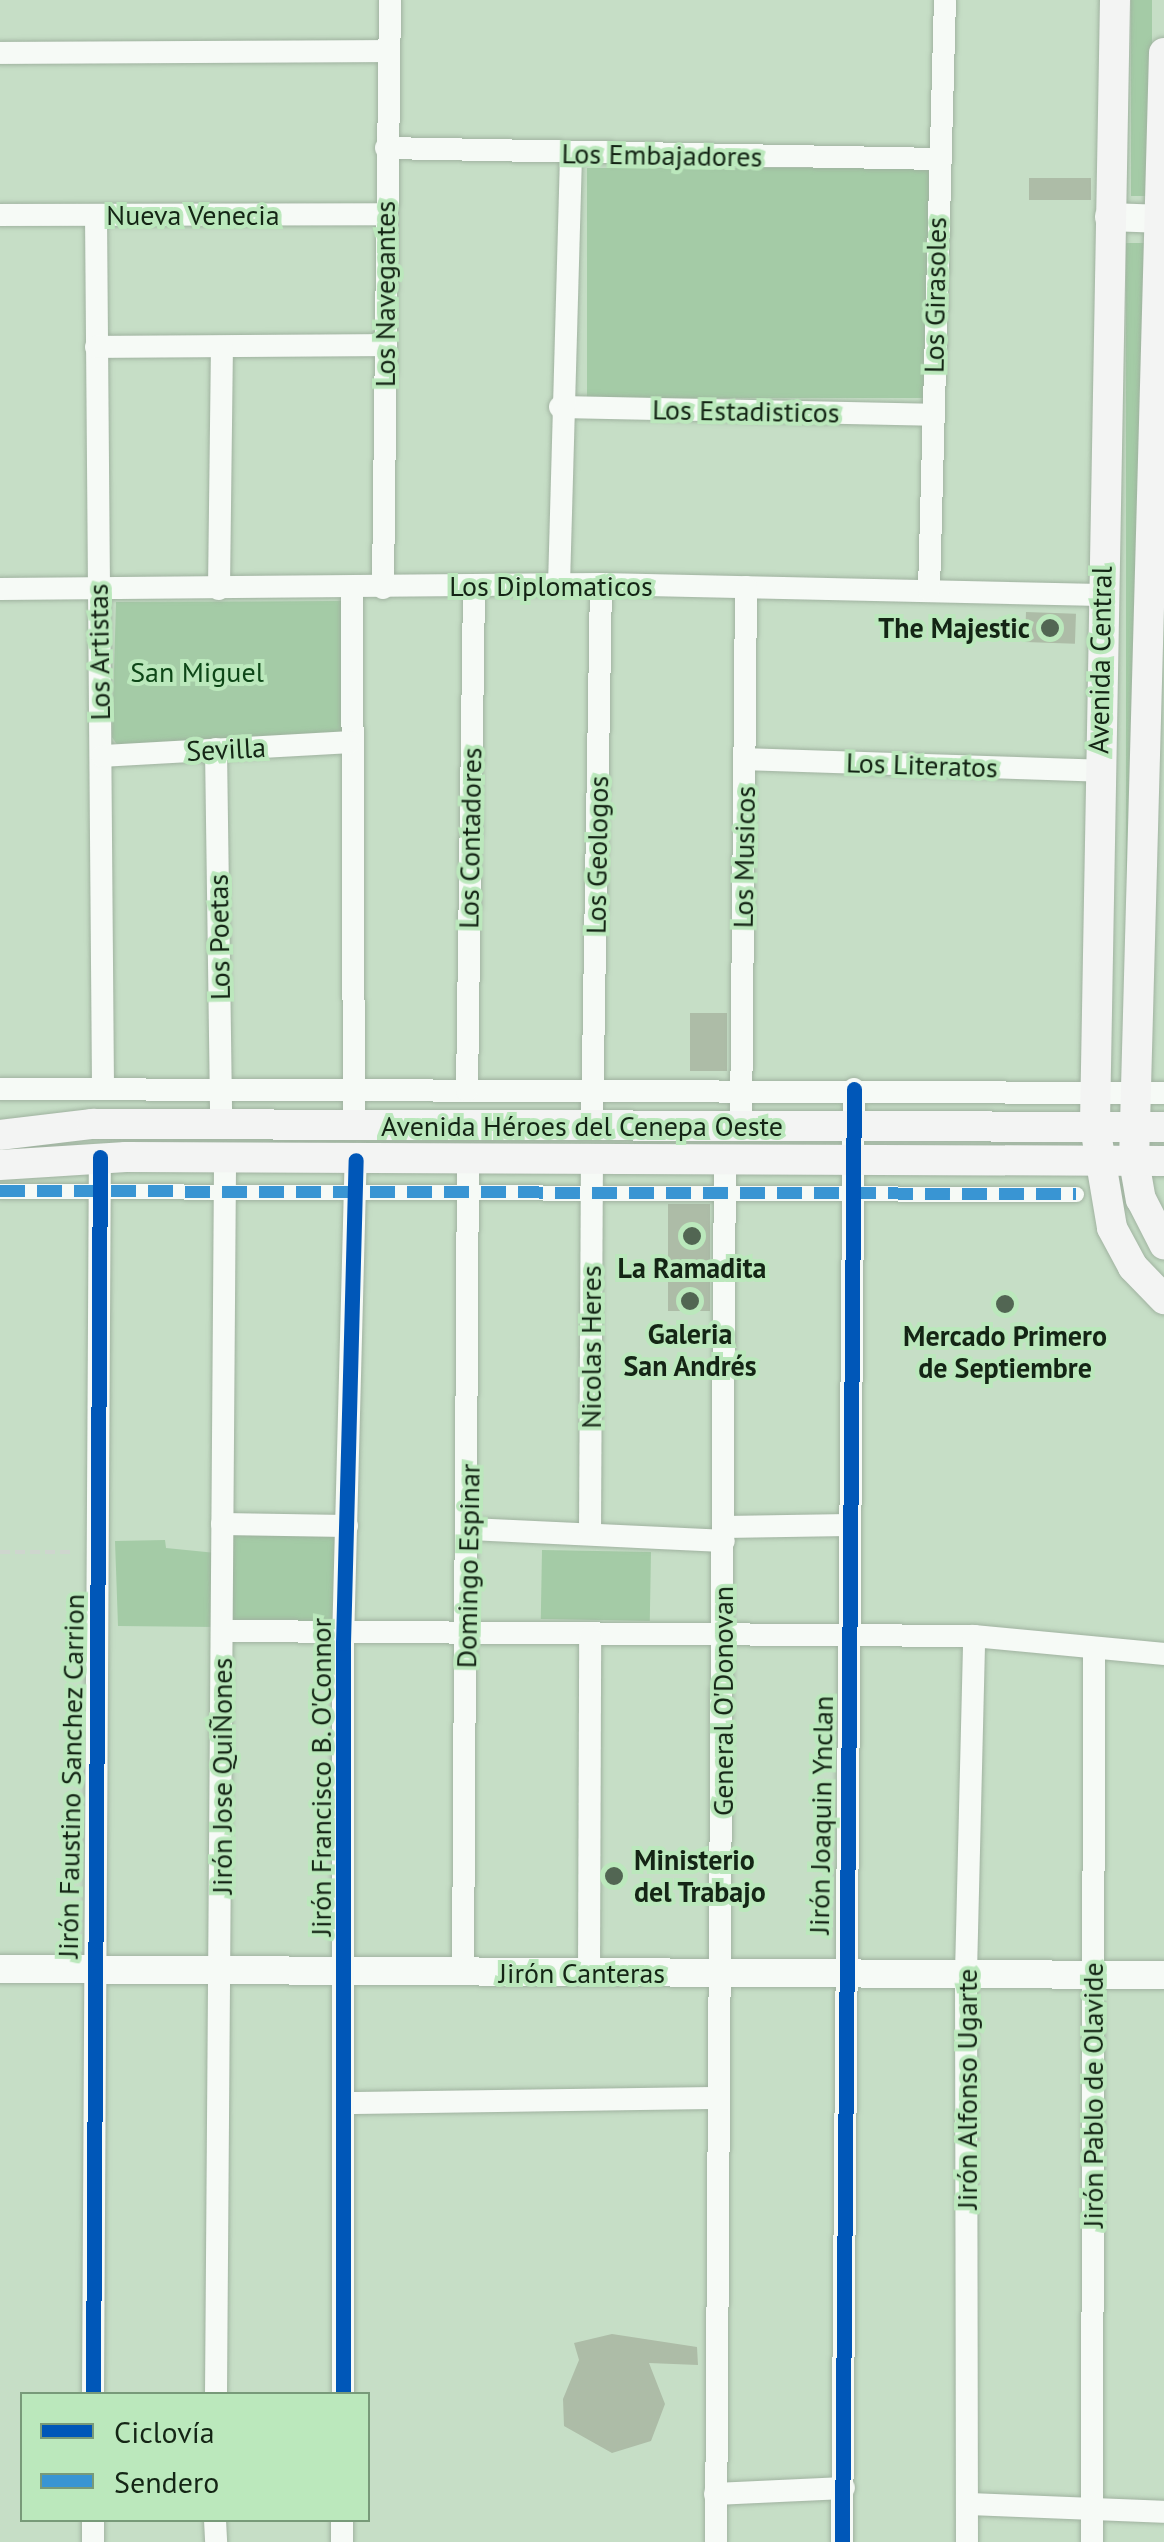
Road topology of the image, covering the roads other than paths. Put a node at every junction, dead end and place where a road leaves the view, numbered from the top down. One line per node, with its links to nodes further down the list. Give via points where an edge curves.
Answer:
1 (390, 0): 4 (street, Los Navegantes)
2 (945, 0): 9 (street, Los Girasoles)
3 (1116, 0): 13 (main road, Avenida Central)
4 (388, 51): 5 (street); 7 (street, Los Navegantes)
5 (0, 53)
6 (1164, 53): 14 (main road, Avenida Central)
7 (386, 148): 8 (street, Los Embajadores); 10 (street, Los Navegantes)
8 (571, 154): 9 (street, Los Embajadores); 18 (street)
9 (938, 159): 19 (street, Los Girasoles)
10 (386, 214): 12 (street, Nueva Venecia); 15 (street, Los Navegantes)
11 (0, 216): 12 (street, Nueva Venecia)
12 (96, 216): 17 (street, Los Artistas)
13 (1109, 217): 14 (street); 31 (main road, Avenida Central)
14 (1161, 219): 30 (main road, Avenida Central)
15 (385, 344): 16 (street); 26 (street, Los Navegantes)
16 (222, 347): 17 (street); 28 (street)
17 (96, 348): 24 (street, Los Artistas)
18 (560, 407): 19 (street, Los Estadisticos); 20 (street)
19 (932, 415): 29 (street, Los Girasoles)
20 (559, 584): 21 (street, Los Diplomaticos); 22 (street, Los Diplomaticos)
21 (602, 584): 23 (street, Los Diplomaticos); 45 (street, Los Geologos)
22 (474, 586): 26 (street, Los Diplomaticos); 43 (street, Los Contadores)
23 (746, 587): 29 (street, Los Diplomaticos); 35 (street, Los Musicos)
24 (98, 588): 27 (street, Los Diplomaticos); 28 (street, Los Diplomaticos); 34 (street, Los Artistas)
25 (352, 588): 26 (street, Los Diplomaticos); 28 (street, Los Diplomaticos); 32 (street)
26 (383, 588)
27 (0, 589)
28 (219, 589)
29 (929, 590): 31 (street, Los Diplomaticos)
30 (1158, 593): 46 (main road, Avenida Central)
31 (1101, 595): 36 (main road, Avenida Central)
32 (350, 742): 33 (street, Sevilla); 38 (street)
33 (216, 749): 34 (street, Sevilla); 42 (street, Los Poetas)
34 (102, 756): 37 (street, Los Artistas)
35 (745, 759): 36 (street, Los Literatos); 40 (street, Los Musicos)
36 (1098, 771): 44 (main road, Avenida Central)
37 (103, 1088): 39 (street); 42 (street)
38 (354, 1088): 42 (street); 43 (street); 48 (street)
39 (0, 1089)
40 (742, 1089): 41 (street); 45 (street); 50 (street, Los Musicos)
41 (854, 1089): 44 (street); 51 (street, Jirón Joaquin Ynclan)
42 (221, 1090): 47 (street, Los Poetas)
43 (468, 1090): 45 (street)
44 (1096, 1090): 46 (street); 52 (main road, Avenida Central)
45 (593, 1092): 49 (street, Los Geologos)
46 (1150, 1093): 53 (main road, Avenida Central)
47 (221, 1124): 48 (main road, Avenida Héroes del Cenepa Oeste); 54 (main road, Avenida Héroes del Cenepa Oeste, via 92,1124)
48 (354, 1125): 49 (main road, Avenida Héroes del Cenepa Oeste)
49 (592, 1126): 50 (main road, Avenida Héroes del Cenepa Oeste)
50 (741, 1127): 51 (main road, Avenida Héroes del Cenepa Oeste)
51 (854, 1127): 52 (main road, Avenida Héroes del Cenepa Oeste); 59 (street, Jirón Joaquin Ynclan)
52 (1096, 1127): 53 (main road, Avenida Héroes del Cenepa Oeste); 61 (main road, Avenida Central)
53 (1149, 1127): 62 (main road, Avenida Central)
54 (0, 1135)
55 (100, 1158): 56 (main road, Avenida Héroes del Cenepa Oeste); 63 (main road, Avenida Héroes del Cenepa Oeste); 66 (street, Jirón Faustino Sanchez Carrion)
56 (225, 1158): 64 (main road, Avenida Héroes del Cenepa Oeste); 65 (street, Jirón Jose QuiÑones)
57 (468, 1160): 58 (main road, Avenida Héroes del Cenepa Oeste); 64 (main road, Avenida Héroes del Cenepa Oeste); 68 (street, Domingo Espinar)
58 (592, 1160): 60 (main road, Avenida Héroes del Cenepa Oeste); 69 (street, Nicolas Heres)
59 (852, 1160): 60 (main road, Avenida Héroes del Cenepa Oeste); 61 (main road, Avenida Héroes del Cenepa Oeste); 71 (street, Jirón Joaquin Ynclan)
60 (726, 1161): 70 (street, General O'Donovan)
61 (1097, 1161): 62 (main road, Avenida Héroes del Cenepa Oeste); 74 (main road, Avenida Central, via 1112,1228 1133,1267)
62 (1149, 1161): 73 (main road, Avenida Central, via 1142,1199)
63 (0, 1165)
64 (355, 1176): 65 (street); 68 (street); 76 (street, Jirón Francisco B. O'Connor)
65 (225, 1189): 66 (street); 75 (street, Jirón Jose QuiÑones)
66 (103, 1190): 67 (street); 91 (street, Jirón Faustino Sanchez Carrion)
67 (0, 1191)
68 (468, 1192): 69 (street); 78 (street, Domingo Espinar)
69 (592, 1192): 70 (street); 79 (street, Nicolas Heres)
70 (726, 1192): 71 (street); 80 (street, General O'Donovan)
71 (852, 1194): 72 (street); 77 (street, Jirón Joaquin Ynclan)
72 (1076, 1194)
73 (1164, 1244)
74 (1164, 1299)
75 (222, 1524): 76 (street); 81 (street, Jirón Jose QuiÑones)
76 (347, 1526): 82 (street, Jirón Francisco B. O'Connor)
77 (849, 1526): 80 (street); 84 (street, Jirón Joaquin Ynclan)
78 (470, 1529): 79 (street); 83 (street, Domingo Espinar)
79 (590, 1533): 80 (street)
80 (724, 1534): 85 (street, General O'Donovan)
81 (222, 1631): 82 (street); 94 (street, Jirón Jose QuiÑones)
82 (344, 1631): 83 (street); 97 (street, Jirón Francisco B. O'Connor)
83 (466, 1634): 87 (street); 92 (street, Domingo Espinar)
84 (848, 1635): 85 (street); 86 (street); 93 (street, Jirón Joaquin Ynclan)
85 (724, 1636): 87 (street); 95 (street, General O'Donovan)
86 (974, 1636): 88 (street); 96 (street, Jirón Alfonso Ugarte)
87 (590, 1637): 98 (street)
88 (1094, 1648): 89 (street); 99 (street, Jirón Pablo de Olavide)
89 (1164, 1654)
90 (0, 1969): 91 (street, Jirón Canteras)
91 (94, 1972): 94 (street, Jirón Canteras); 103 (street, Jirón Faustino Sanchez Carrion)
92 (463, 1972): 97 (street, Jirón Canteras); 98 (street, Jirón Canteras)
93 (844, 1972): 95 (street, Jirón Canteras); 96 (street, Jirón Canteras); 106 (street, Jirón Joaquin Ynclan)
94 (222, 1973): 97 (street, Jirón Canteras); 104 (street, Jirón Jose QuiÑones)
95 (720, 1973): 98 (street, Jirón Canteras); 101 (street, General O'Donovan)
96 (966, 1973): 99 (street, Jirón Canteras); 108 (street, Jirón Alfonso Ugarte)
97 (346, 1974): 102 (street, Jirón Francisco B. O'Connor)
98 (589, 1974)
99 (1093, 1974): 100 (street, Jirón Canteras); 109 (street, Jirón Pablo de Olavide)
100 (1164, 1975)
101 (719, 2098): 102 (street); 107 (street, General O'Donovan)
102 (348, 2104): 105 (street, Jirón Francisco B. O'Connor)
103 (93, 2392)
104 (216, 2392)
105 (344, 2392)
106 (844, 2488): 107 (street); 112 (street, Jirón Joaquin Ynclan)
107 (715, 2494): 111 (street, General O'Donovan)
108 (968, 2504): 109 (street); 113 (street, Jirón Alfonso Ugarte)
109 (1093, 2508): 110 (street); 114 (street, Jirón Pablo de Olavide)
110 (1164, 2512)
111 (716, 2542)
112 (842, 2542)
113 (967, 2542)
114 (1092, 2542)

